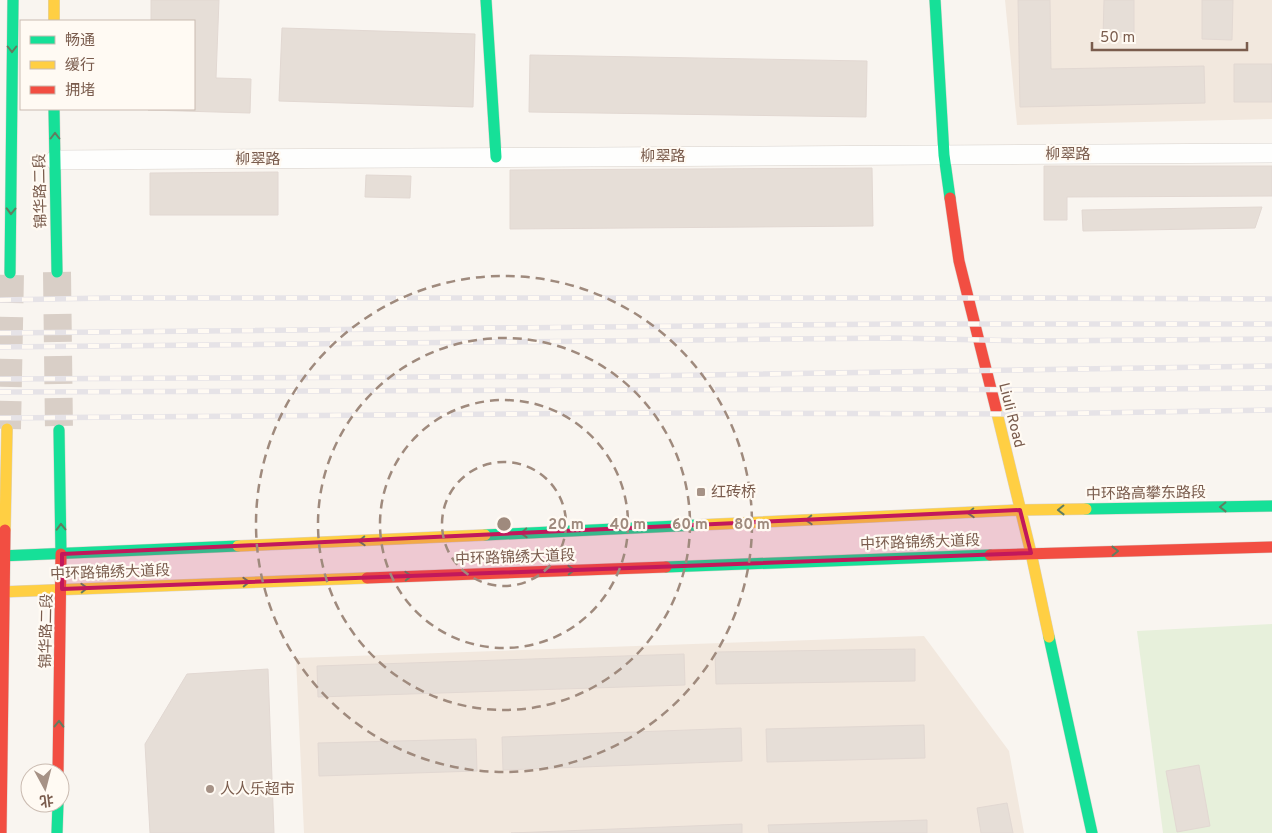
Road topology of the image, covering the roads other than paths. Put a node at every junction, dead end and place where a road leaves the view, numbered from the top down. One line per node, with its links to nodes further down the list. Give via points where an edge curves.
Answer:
1 (13, 0): 12 (main road, 锦华路二段, one-way to 12)
2 (54, 0): 5 (main road)
3 (486, 0): 9 (main road)
4 (935, 0): 8 (main road, Liuli Road)
5 (54, 20)
6 (54, 110): 10 (main road, 锦华路二段, one-way to 6)
7 (1272, 153): 8 (street, 柳翠路)
8 (944, 155): 9 (street, 柳翠路); 16 (main road, Liuli Road, via 958,261)
9 (496, 157): 10 (street, 柳翠路)
10 (55, 160): 11 (main road, 锦华路二段)
11 (57, 272)
12 (10, 274)
13 (7, 430): 20 (main road)
14 (59, 430): 19 (main road, 锦华路二段, one-way to 14)
15 (1272, 506): 16 (main road, 中环路高攀东路段, one-way to 16)
16 (1020, 510): 18 (main road, Liuli Road); 19 (main road, 中环路锦绣大道段, one-way to 19)
17 (1272, 547): 18 (main road, one-way to 17)
18 (1031, 553): 21 (main road, 中环路锦绣大道段, one-way to 18); 27 (main road, Liuli Road)
19 (62, 554): 20 (main road, 中环路锦绣大道段); 21 (main road, 锦华路二段)
20 (2, 556): 22 (main road)
21 (62, 589): 22 (main road, 中环路锦绣大道段); 23 (main road, 锦华路二段, one-way to 21)
22 (2, 592): 25 (main road)
23 (58, 763)
24 (58, 813): 26 (main road)
25 (0, 833)
26 (57, 833)
27 (1092, 833)

